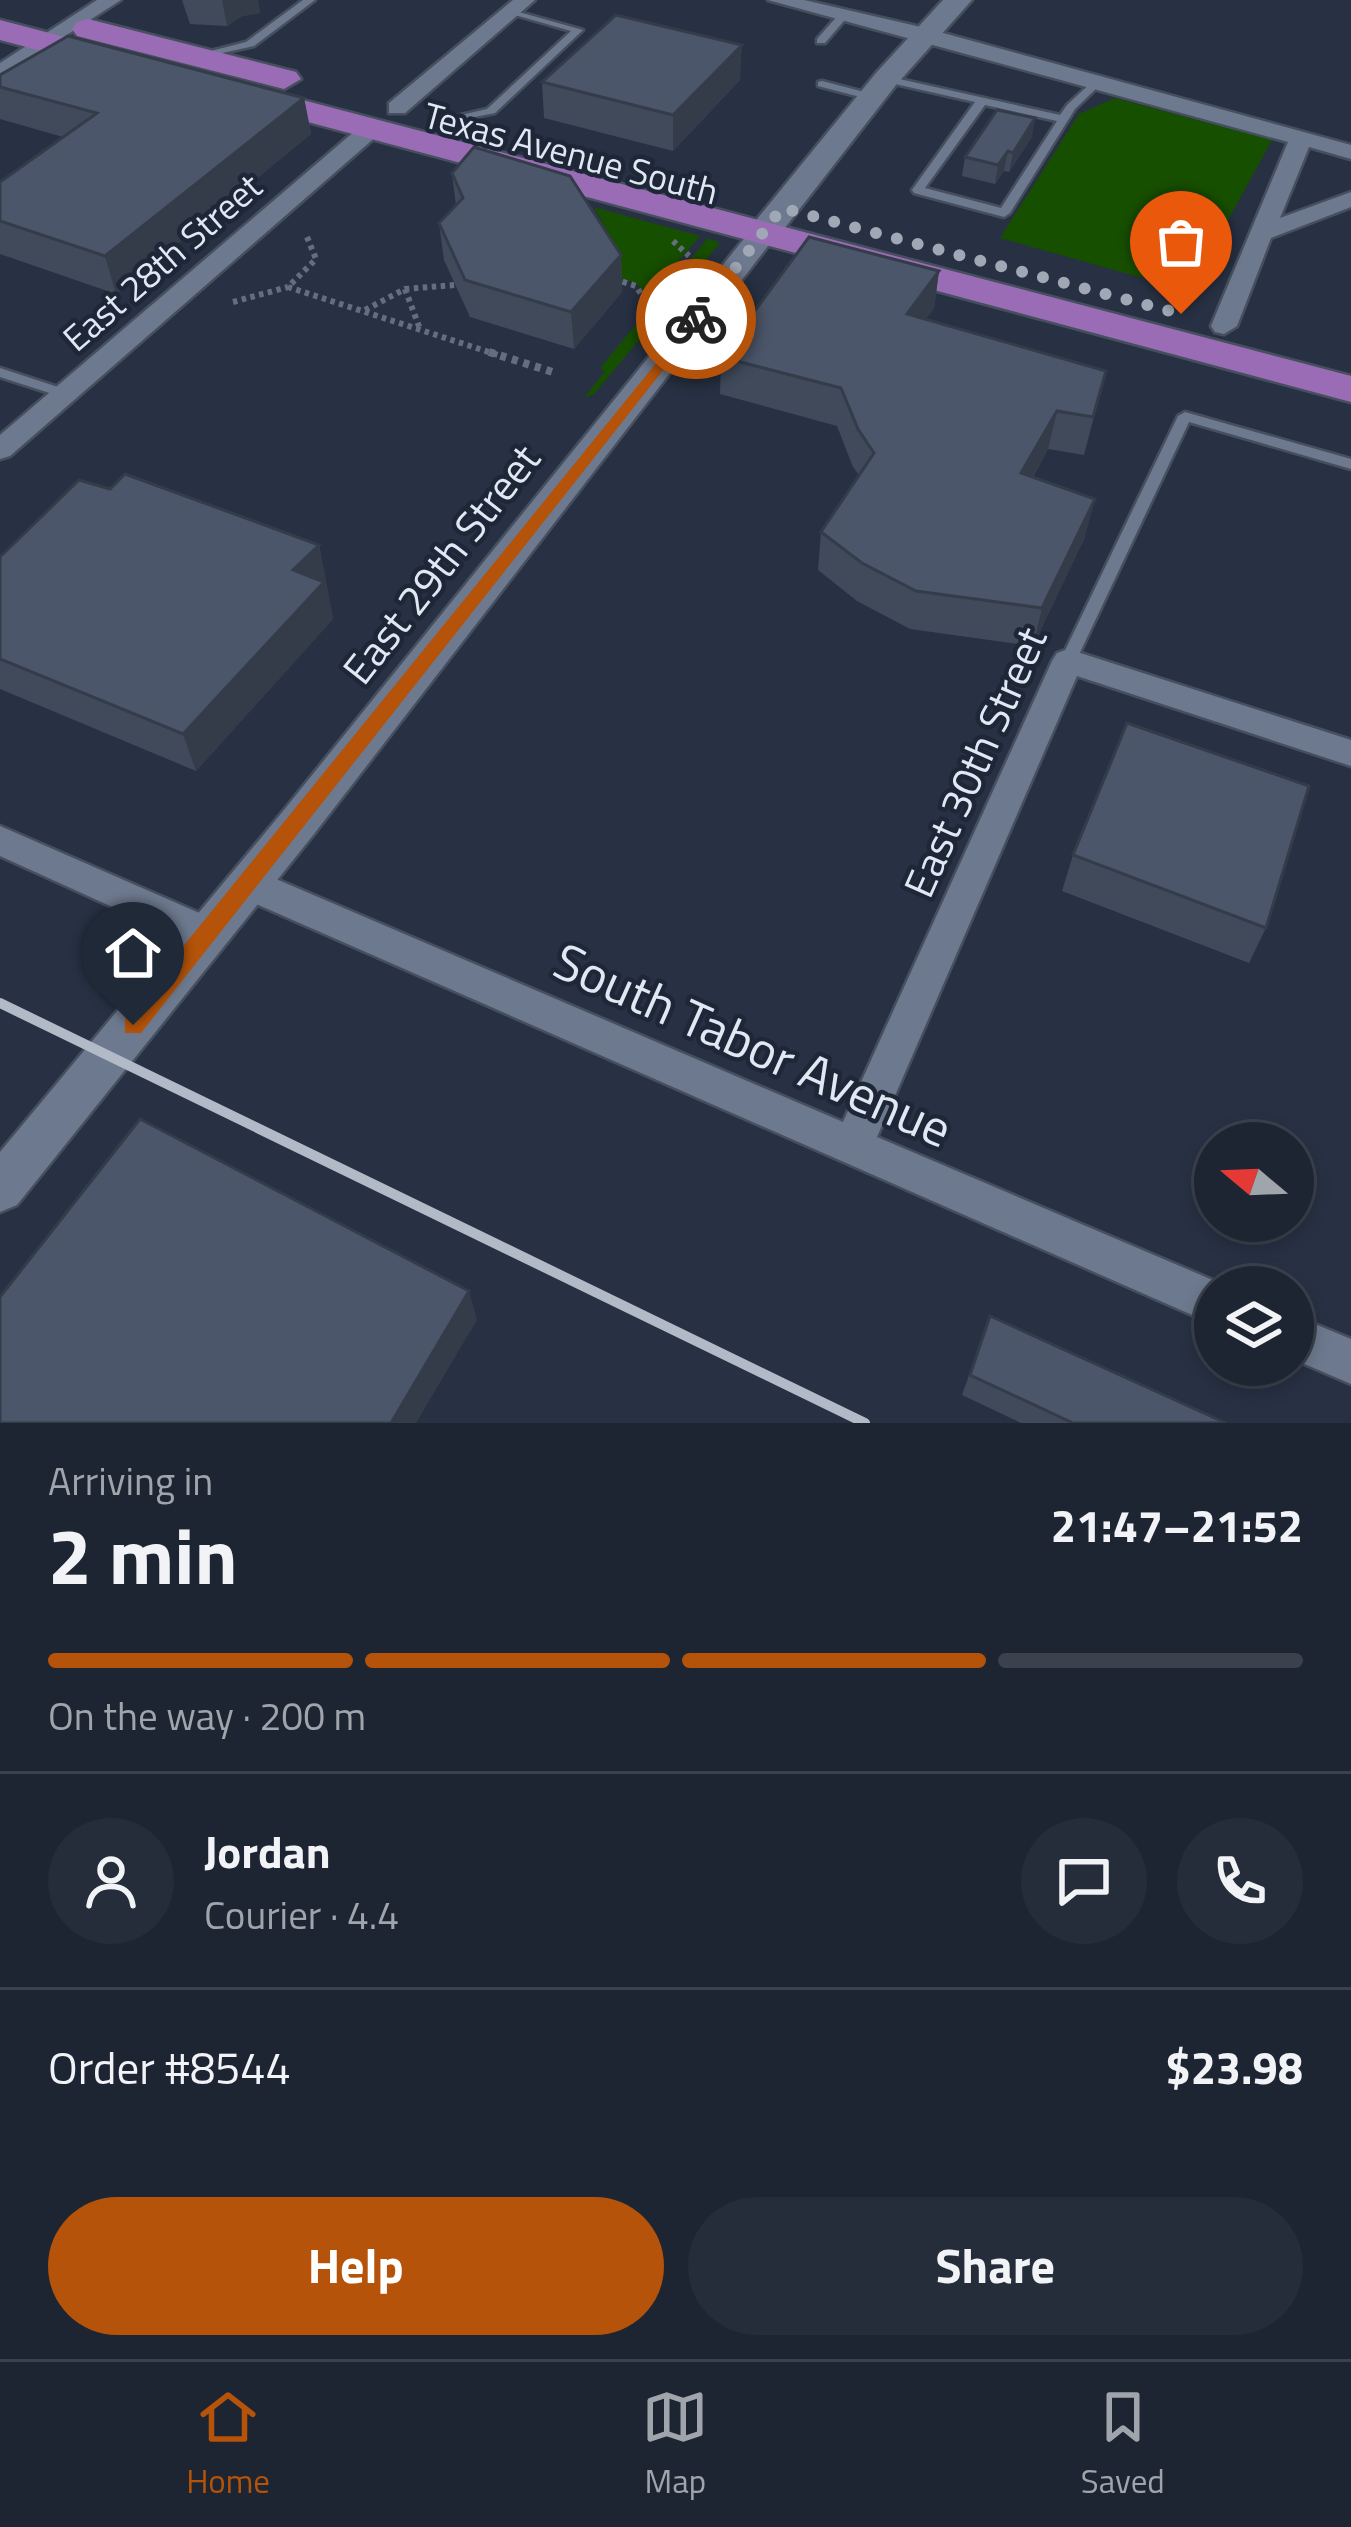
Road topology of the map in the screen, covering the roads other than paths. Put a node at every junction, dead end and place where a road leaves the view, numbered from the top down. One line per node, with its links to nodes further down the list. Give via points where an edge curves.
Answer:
1 (111, 0): 9 (street)
2 (310, 0): 12 (lane, via 250,44)
3 (778, 0): 7 (street)
4 (958, 0): 10 (main road, East 29th Street)
5 (518, 5): 18 (street, East 28th Street); 20 (lane, via 578,30 491,111)
6 (0, 6): 9 (main road, Texas Avenue South)
7 (844, 15): 10 (street); 11 (lane)
8 (0, 30): 9 (main road, Texas Avenue South)
9 (60, 34): 12 (main road, Texas Avenue South); 13 (street); 18 (main road, Texas Avenue South)
10 (925, 34): 14 (street); 16 (main road, East 29th Street)
11 (821, 41)
12 (196, 56): 18 (main road, Texas Avenue South)
13 (0, 72)
14 (1098, 82): 19 (lane); 21 (street)
15 (822, 84): 16 (lane)
16 (879, 88): 17 (lane); 25 (main road, East 29th Street)
17 (982, 101): 19 (lane); 23 (lane)
18 (384, 118): 20 (main road, Texas Avenue South); 25 (main road, Texas Avenue South); 31 (street, East 28th Street)
19 (1063, 118): 23 (lane, via 1000,202 951,191); 23 (lane, via 1004,213 918,190)
20 (448, 121): 25 (main road, Texas Avenue South)
21 (1300, 138): 22 (street); 26 (street)
22 (1351, 152)
23 (936, 165)
24 (1351, 199): 26 (street)
25 (774, 219): 27 (main road, Texas Avenue South); 30 (main road, Texas Avenue South); 37 (street, East 29th Street)
26 (1261, 234): 27 (street)
27 (1224, 326): 28 (main road, Texas Avenue South)
28 (1351, 359)
29 (0, 372): 31 (lane)
30 (1351, 389)
31 (65, 394): 32 (street, East 28th Street)
32 (0, 450)
33 (1351, 464): 34 (lane, East 30th Street, via 1185,416)
34 (1068, 662): 35 (street); 39 (street, East 30th Street)
35 (1351, 753)
36 (0, 840): 38 (street)
37 (249, 884): 38 (street, East 29th Street); 39 (street, South Tabor Avenue)
38 (207, 933): 40 (street, East 29th Street)
39 (852, 1147): 41 (street, South Tabor Avenue)
40 (0, 1189)
41 (1194, 1294)
42 (1314, 1345): 43 (street)
43 (1351, 1361)

